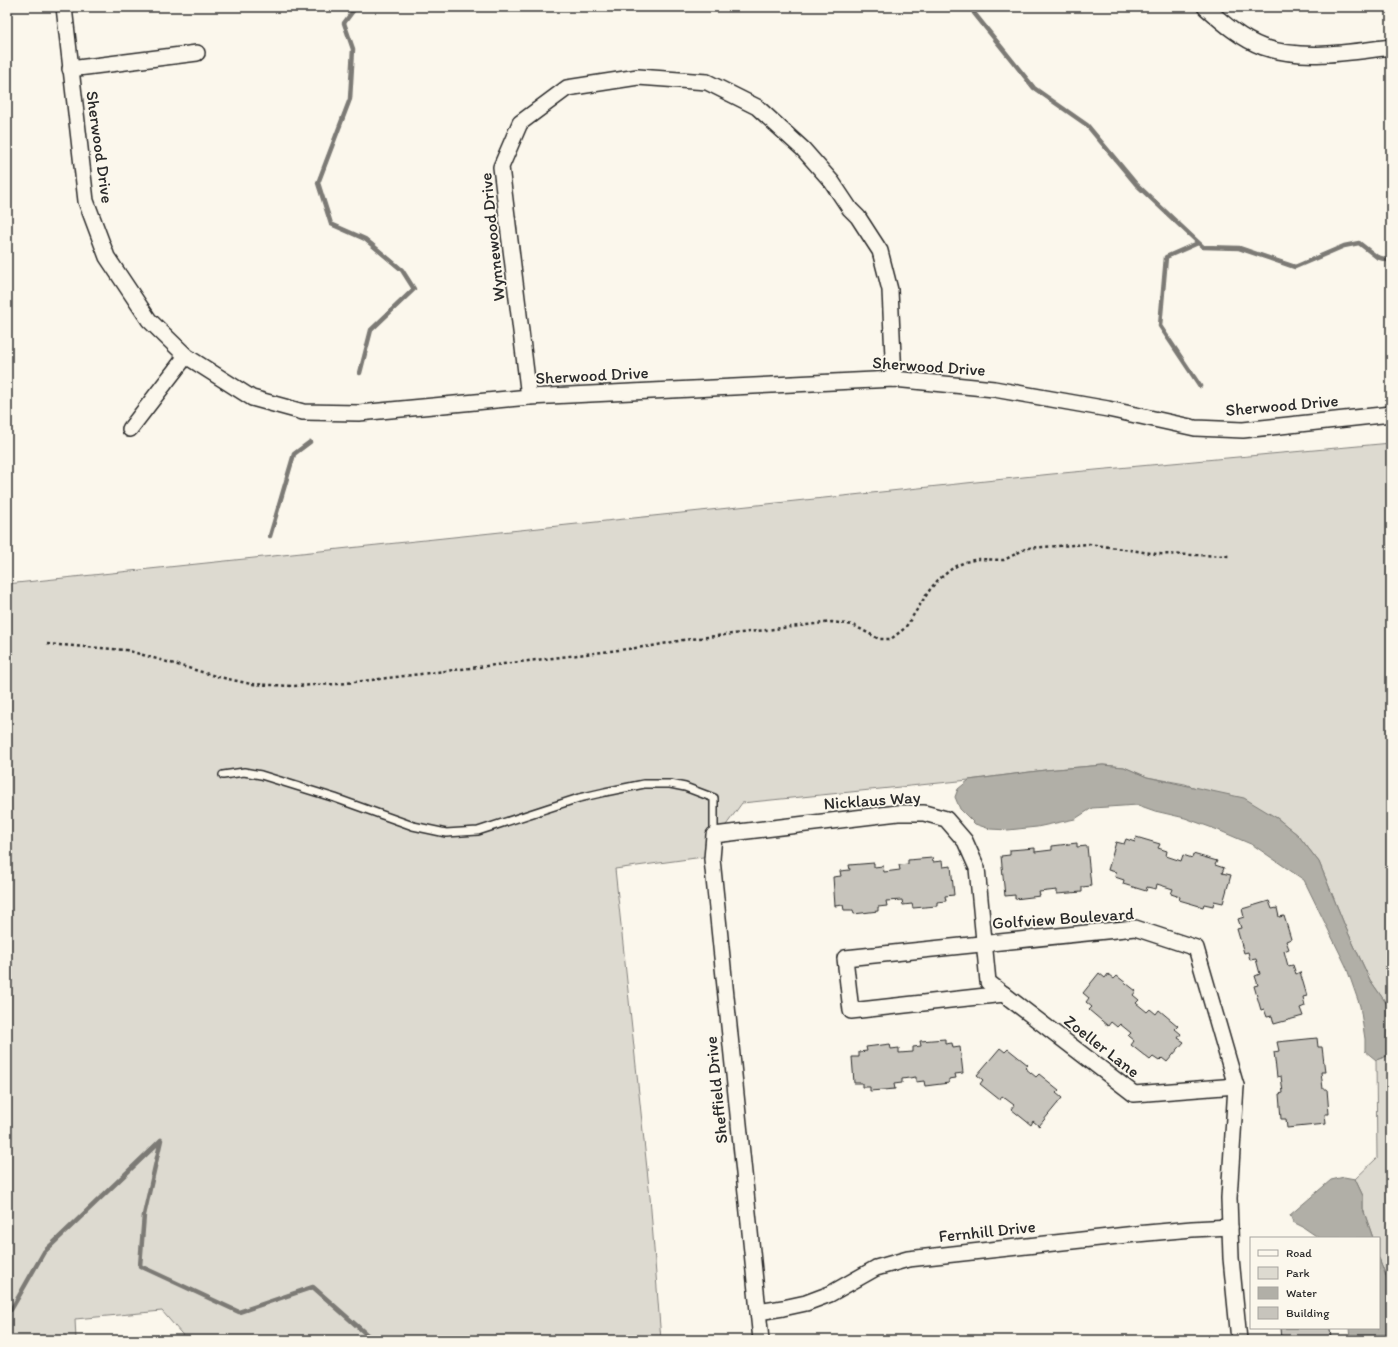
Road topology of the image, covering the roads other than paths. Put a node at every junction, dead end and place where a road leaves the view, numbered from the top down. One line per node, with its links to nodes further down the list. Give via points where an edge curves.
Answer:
1 (64, 7): 5 (street, Sherwood Drive)
2 (1204, 7): 3 (street, via 1241,35 1262,46 1287,53 1316,55)
3 (1391, 47)
4 (197, 53): 5 (street)
5 (70, 69): 6 (street, Sherwood Drive, via 86,201 107,257 149,320)
6 (186, 356): 8 (street, Sherwood Drive, via 252,398 303,412 359,414); 10 (street)
7 (894, 379): 8 (street, Sherwood Drive); 8 (street, Wynnewood Drive, via 890,290 880,252 832,182 803,149 750,103 707,82 638,77 567,88 520,123 501,167); 9 (street, Sherwood Drive, via 994,389 1108,409 1195,428 1243,430)
8 (529, 397)
9 (1391, 414)
10 (130, 429)
11 (223, 775): 12 (lane, via 244,772 261,775 419,827 455,833 478,831 546,808 605,792 644,784 670,784 714,798)
12 (714, 835): 13 (street, Nicklaus Way, via 898,813 924,813 946,819 965,841 977,868); 17 (street, Sheffield Drive, via 712,859)
13 (984, 943): 14 (street, Zoeller Lane, via 988,982); 14 (street, Golfview Boulevard, via 845,958 851,1011); 15 (street, Golfview Boulevard, via 1136,928 1196,948)
14 (1004, 994): 15 (street, Zoeller Lane, via 1134,1094)
15 (1236, 1086): 16 (street, Golfview Boulevard, via 1229,1198)
16 (1230, 1227): 17 (street, Fernhill Drive, via 1136,1234 908,1259 876,1268 830,1294 806,1303); 19 (street, Golfview Boulevard)
17 (758, 1312): 18 (street, Sheffield Drive)
18 (761, 1340)
19 (1239, 1340)

